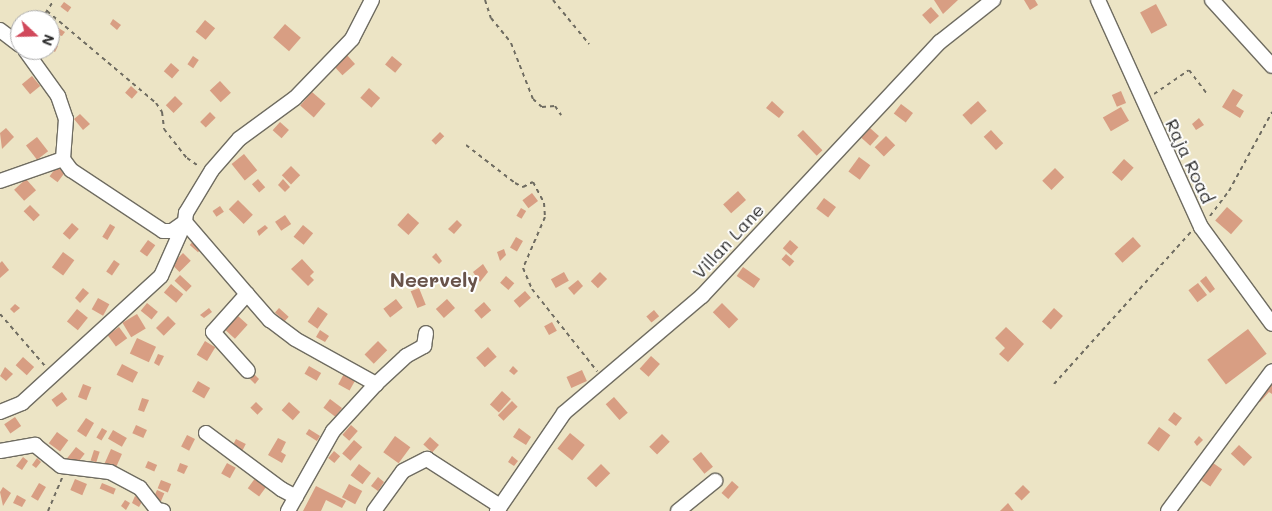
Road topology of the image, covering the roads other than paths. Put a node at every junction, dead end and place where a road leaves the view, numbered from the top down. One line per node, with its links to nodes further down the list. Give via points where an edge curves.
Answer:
1 (372, 0): 9 (street, via 352,39 295,98 239,139 193,198)
2 (993, 0): 21 (street, Villan Lane, via 940,42 702,296 564,413)
3 (1098, 0): 11 (street, Raja Road, via 1200,224)
4 (1212, 0): 6 (street)
5 (32, 60): 7 (street, via 58,96 66,119)
6 (1272, 66)
7 (63, 159): 8 (street); 9 (street, via 71,170 163,231 172,231)
8 (0, 182)
9 (185, 222): 10 (street); 16 (street, via 161,276 54,375 22,402)
10 (247, 294): 13 (street, via 213,332); 15 (street, via 270,320 295,339)
11 (1272, 324)
12 (426, 334): 15 (street, via 424,346 406,356)
13 (248, 371)
14 (1272, 371): 26 (street)
15 (376, 384): 20 (street, via 333,431)
16 (0, 412)
17 (206, 433): 20 (street)
18 (0, 451): 22 (street, via 35,445 66,467 110,472 140,488 157,510)
19 (714, 481): 25 (street)
20 (296, 497): 23 (street)
21 (499, 509): 24 (street, via 427,459 403,472)
22 (163, 511)
23 (288, 511)
24 (374, 511)
25 (678, 511)
26 (1168, 511)

